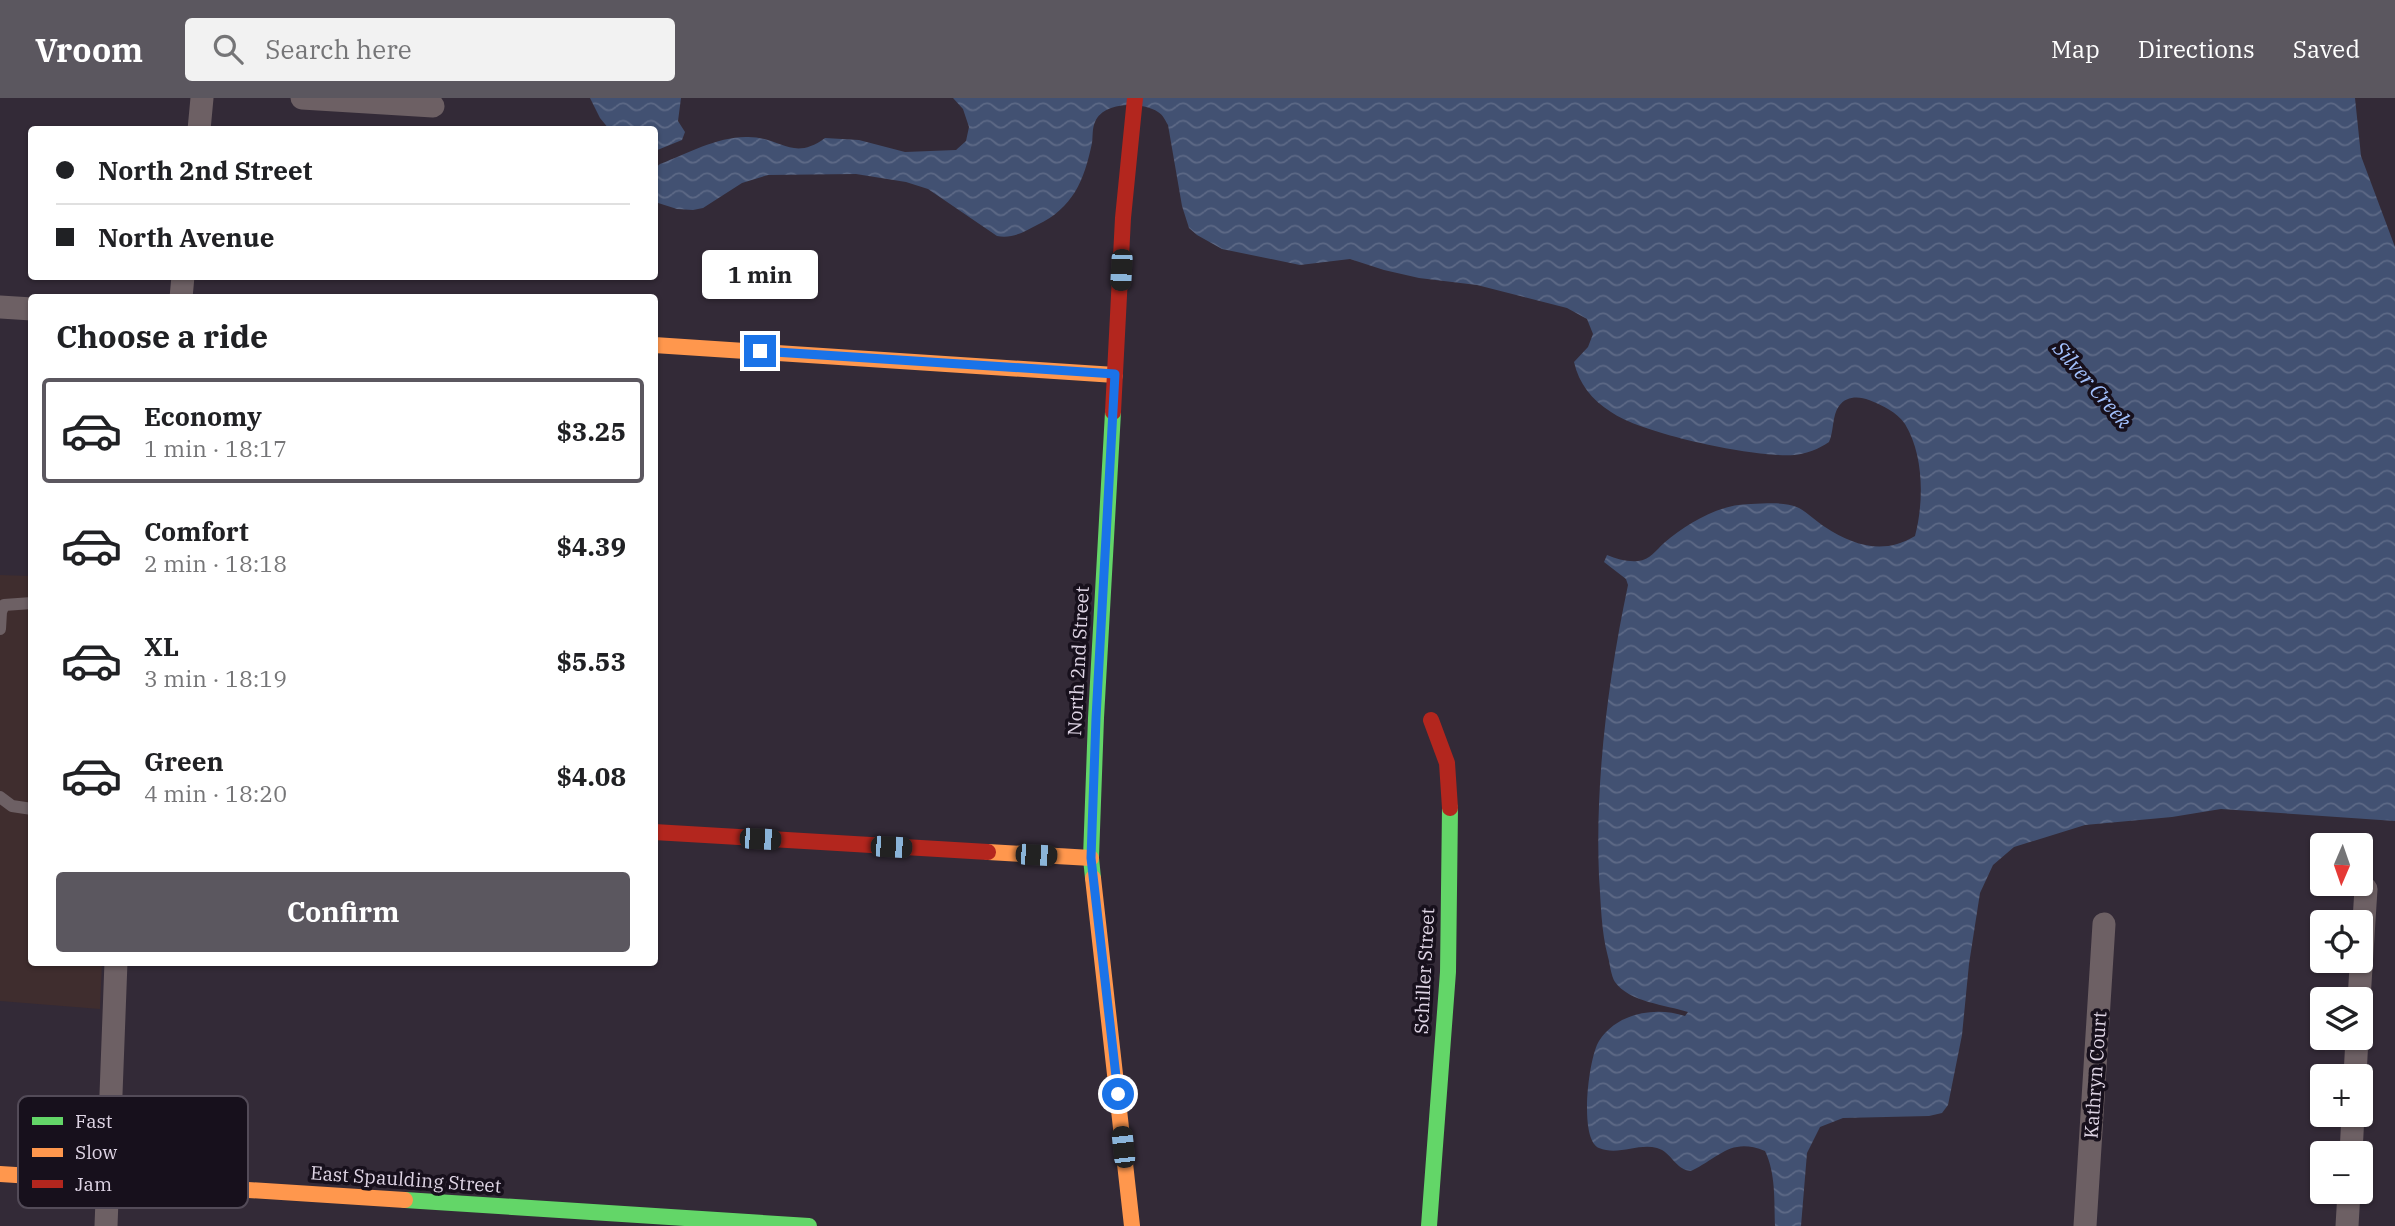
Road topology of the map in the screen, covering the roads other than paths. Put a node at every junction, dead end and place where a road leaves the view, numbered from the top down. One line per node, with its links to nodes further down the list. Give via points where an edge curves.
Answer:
1 (202, 98): 5 (street)
2 (302, 98): 4 (street)
3 (1136, 98): 9 (street, North 2nd Street, via 1123,218)
4 (433, 106)
5 (199, 126)
6 (0, 307): 7 (street)
7 (28, 309)
8 (658, 345): 9 (street)
9 (1115, 374): 16 (street, North 2nd Street)
10 (28, 604): 11 (lane, via 4,605)
11 (0, 629)
12 (1431, 720): 30 (street, Schiller Street, via 1447,763 1450,787 1448,972)
13 (0, 797): 14 (lane, via 12,806)
14 (28, 808)
15 (658, 832): 16 (street)
16 (1091, 858): 29 (street, North 2nd Street)
17 (2366, 896): 20 (street)
18 (2104, 925): 31 (street, Kathryn Court)
19 (116, 966): 21 (street)
20 (2360, 987)
21 (111, 1096)
22 (0, 1174): 23 (street, East Spaulding Street)
23 (18, 1175)
24 (248, 1189): 28 (street, East Spaulding Street)
25 (2348, 1204): 32 (street)
26 (107, 1208): 27 (street)
27 (106, 1226)
28 (809, 1226)
29 (1132, 1226)
30 (1429, 1226)
31 (2085, 1226)
32 (2347, 1226)

